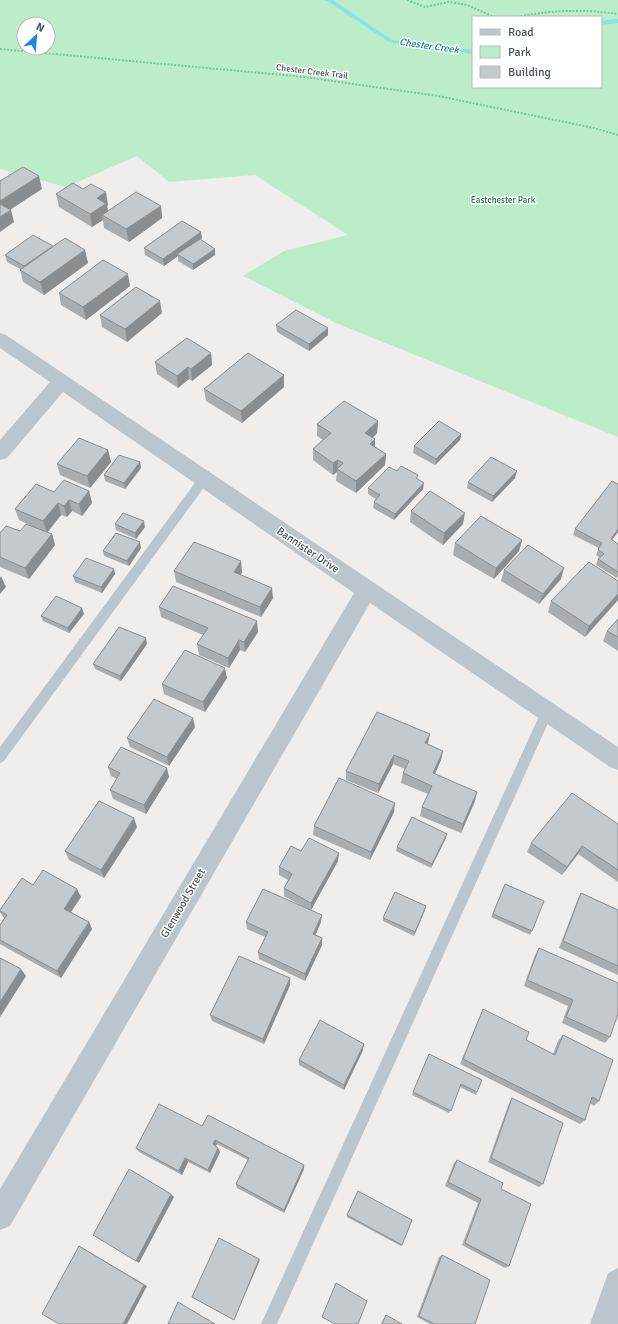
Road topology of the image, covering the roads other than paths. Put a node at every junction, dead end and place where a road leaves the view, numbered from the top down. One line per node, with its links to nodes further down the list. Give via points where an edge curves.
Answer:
1 (0, 339): 2 (street, Bannister Drive)
2 (62, 381): 3 (street); 4 (street, Bannister Drive)
3 (0, 453)
4 (204, 479): 5 (street, Bannister Drive); 7 (lane)
5 (367, 590): 6 (street, Bannister Drive); 9 (street, Glenwood Street)
6 (547, 712): 8 (street, Bannister Drive); 11 (lane)
7 (0, 757)
8 (618, 760)
9 (0, 1216)
10 (618, 1283): 12 (street)
11 (269, 1324)
12 (605, 1324)

